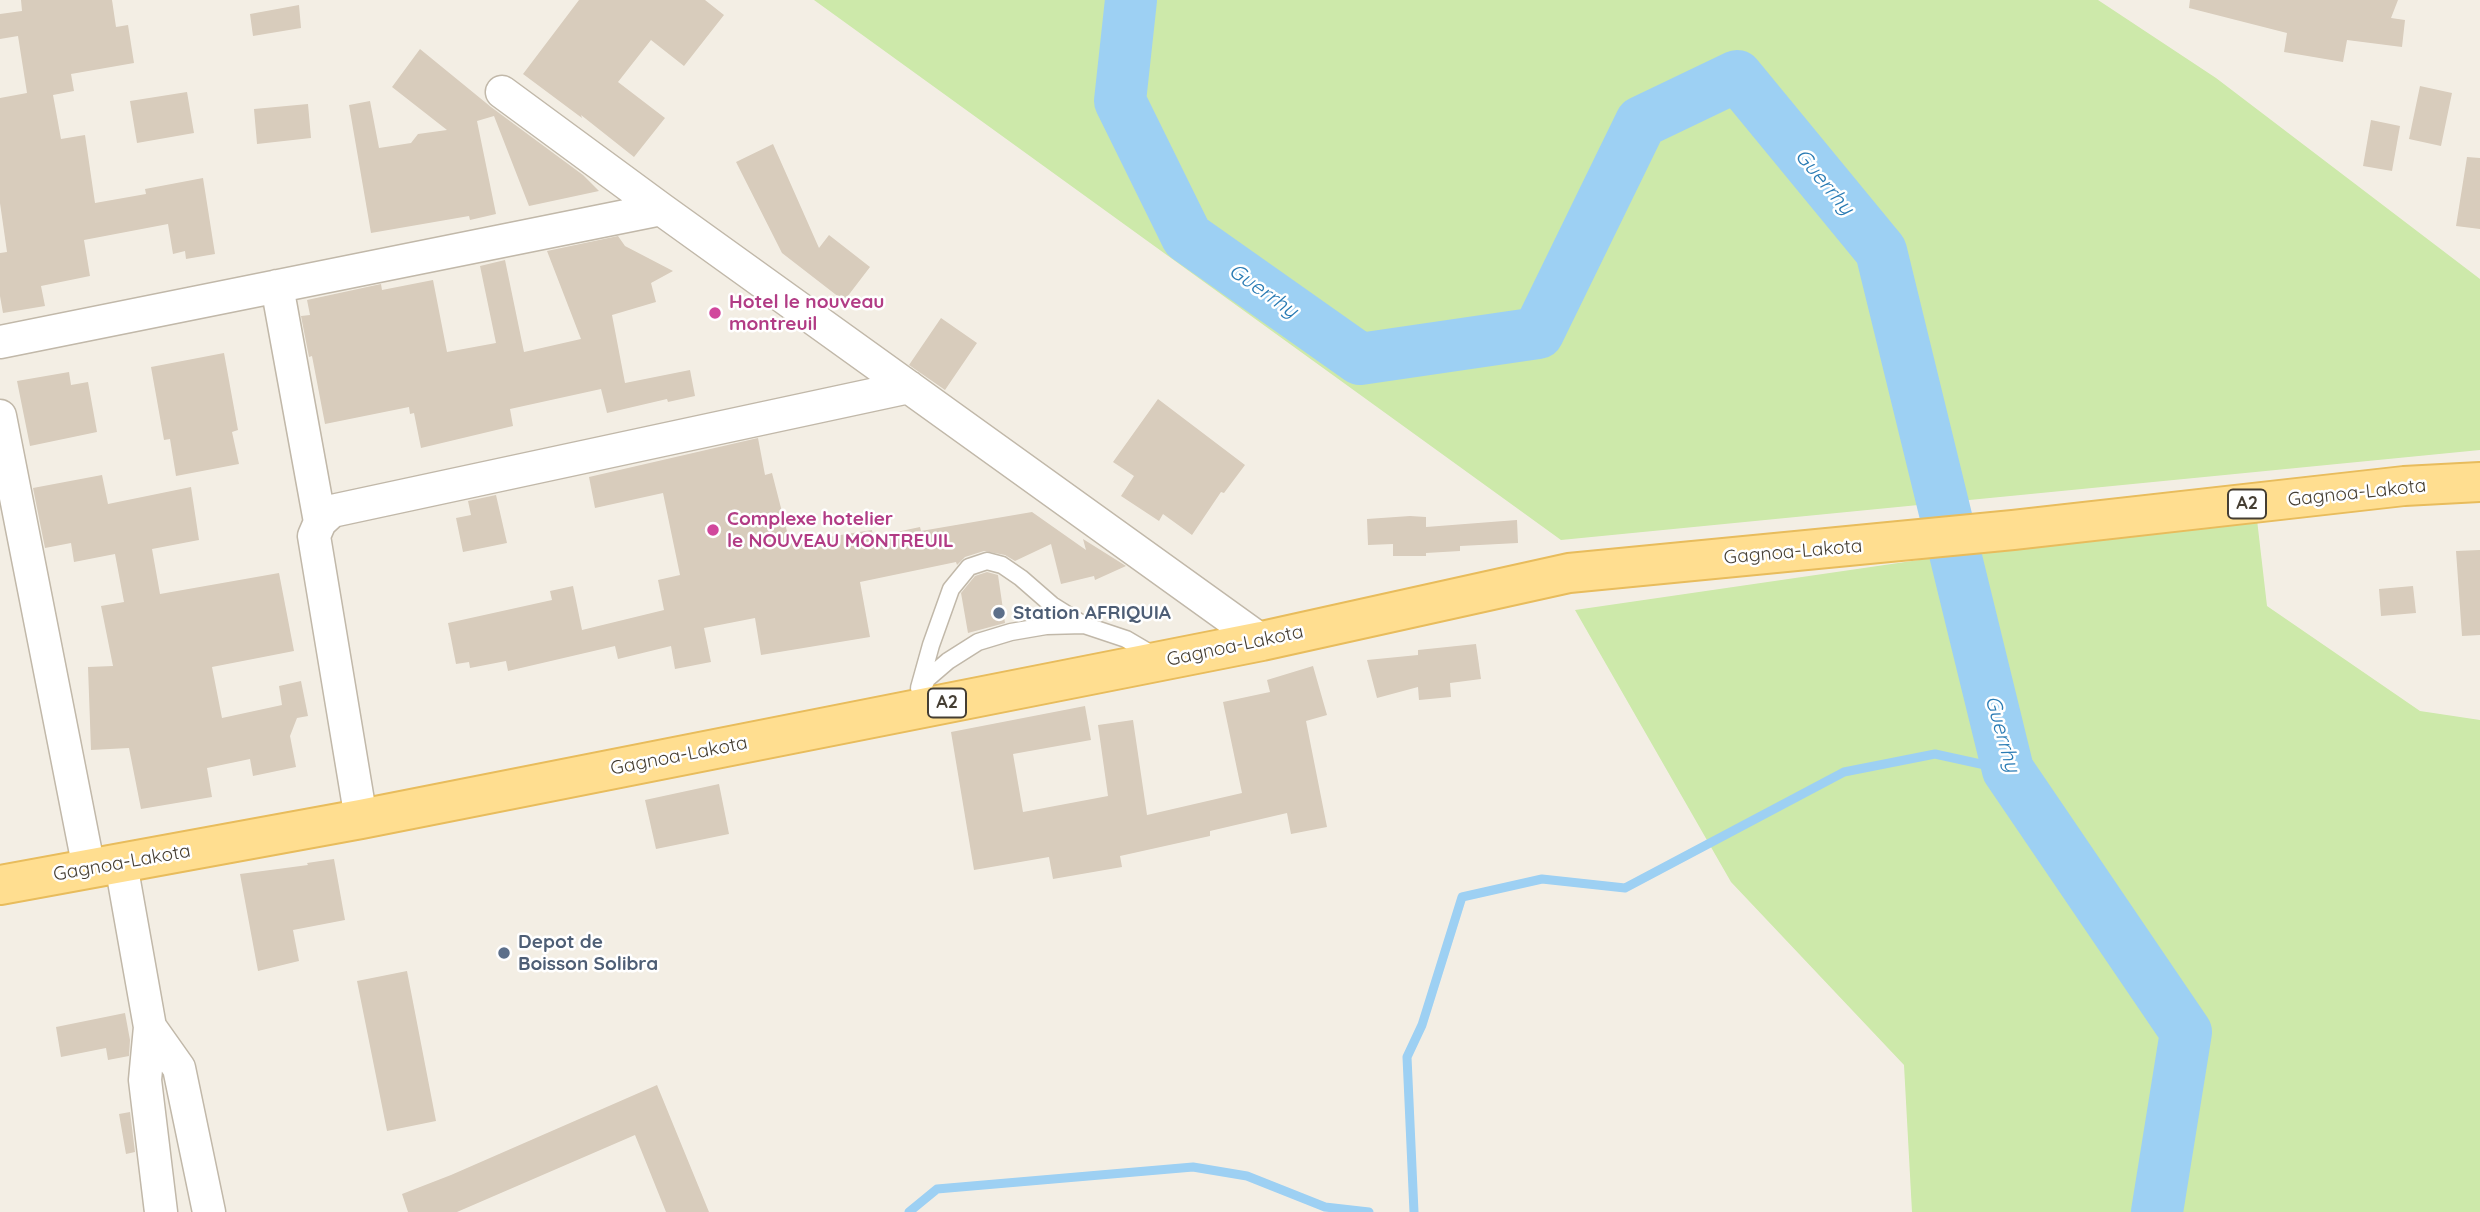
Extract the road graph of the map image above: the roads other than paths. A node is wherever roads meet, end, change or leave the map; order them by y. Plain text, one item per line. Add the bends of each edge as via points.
1 (502, 92) dead end
2 (661, 209) junction
3 (277, 286) junction
4 (0, 342) edge
5 (909, 387) junction
6 (0, 416) edge
7 (2480, 482) edge
8 (320, 522) junction
9 (11, 527) edge
10 (1084, 625) junction
11 (1262, 641) junction
12 (1164, 660) junction
13 (912, 710) junction
14 (361, 819) junction
15 (105, 866) junction
16 (0, 885) edge
17 (150, 1027) junction
18 (161, 1212) edge
19 (209, 1212) edge

1 - 2 street
2 - 3 street
2 - 5 street
3 - 4 street
3 - 8 street
5 - 8 street via 332,510
5 - 11 street
6 - 9 street
7 - 11 main road, Gagnoa-Lakota / A2 via 2404,486 1569,573
8 - 14 street via 314,536
9 - 15 street
10 - 12 lane via 1126,639
10 - 13 lane via 1034,628 978,642 927,679
10 - 13 lane via 1002,565 987,561 969,567 951,589
11 - 12 main road, Gagnoa-Lakota / A2
12 - 13 main road, Gagnoa-Lakota / A2
13 - 14 main road, Gagnoa-Lakota / A2
14 - 15 main road, Gagnoa-Lakota / A2
15 - 16 main road, Gagnoa-Lakota / A2
15 - 17 street
17 - 18 street via 145,1080
17 - 19 street via 179,1068

